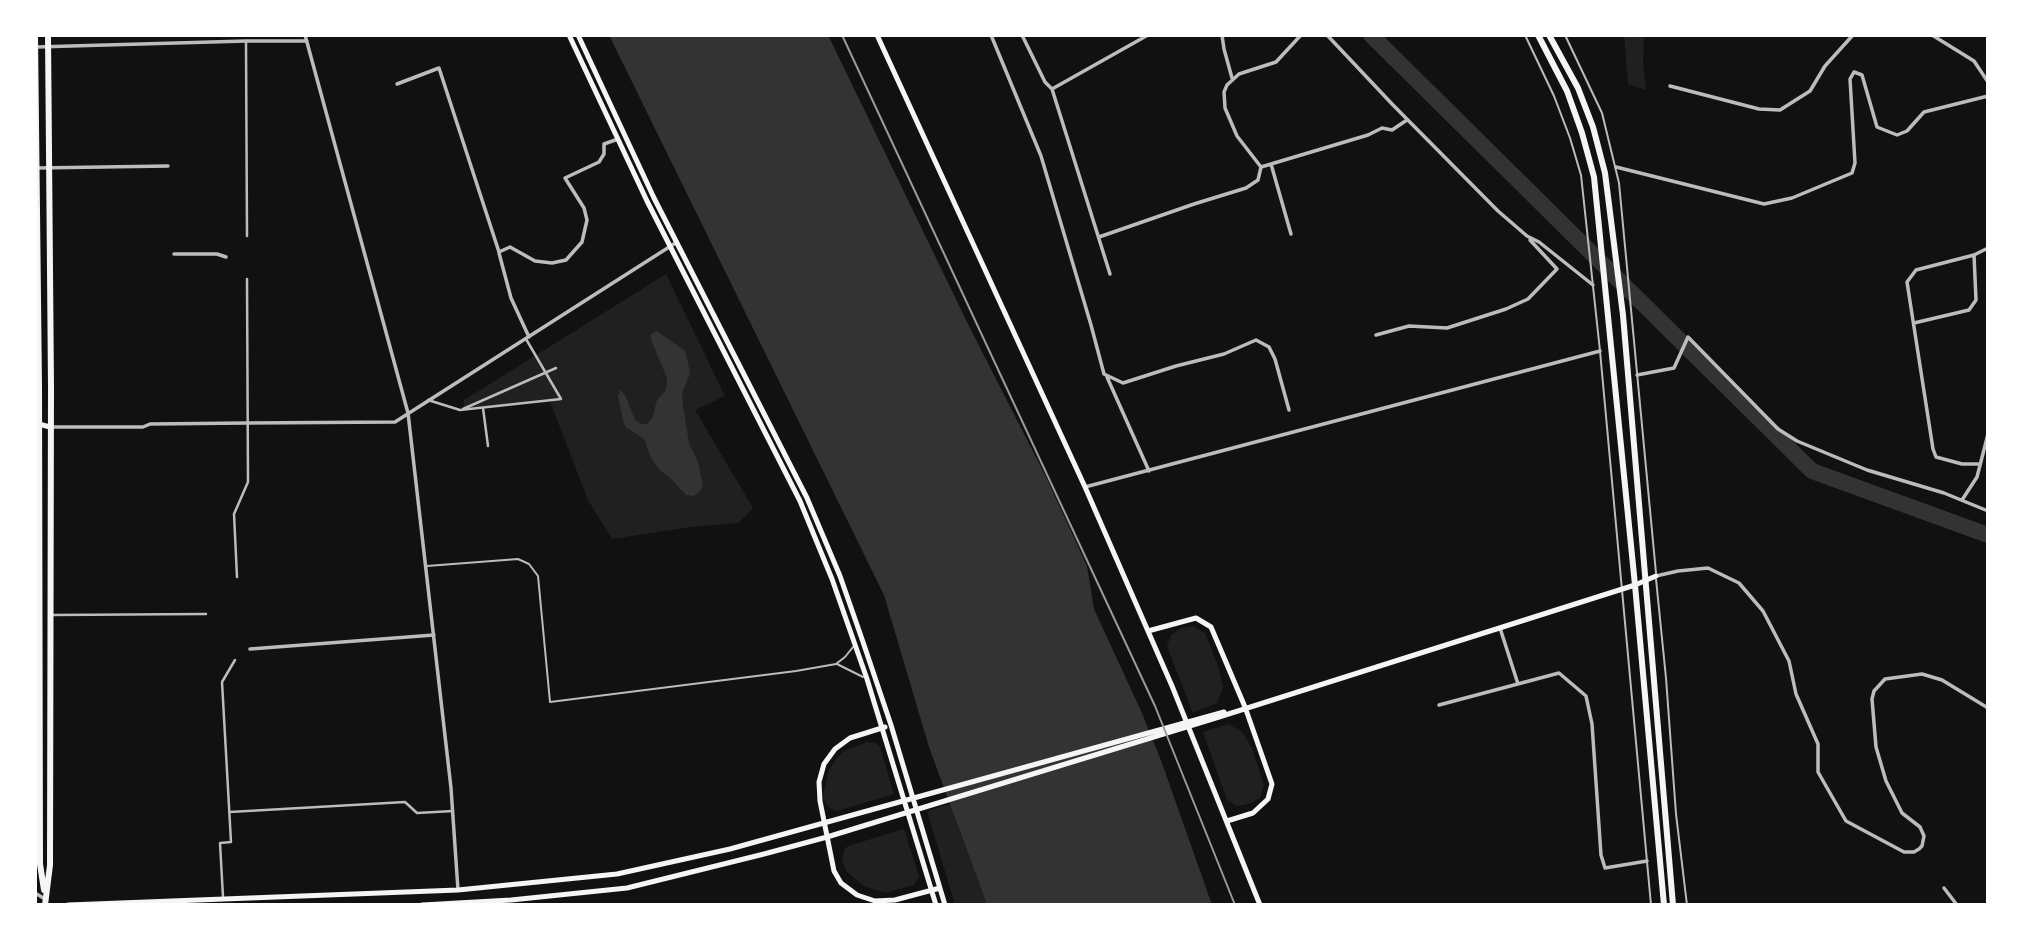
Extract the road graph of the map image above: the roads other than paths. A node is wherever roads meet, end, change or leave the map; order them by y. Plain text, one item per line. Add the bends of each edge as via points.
1 (35, 35) edge
2 (48, 35) edge
3 (305, 35) edge
4 (569, 35) edge
5 (578, 35) edge
6 (877, 35) edge
7 (991, 35) edge
8 (1022, 35) edge
9 (1148, 35) edge
10 (1222, 35) edge
11 (1301, 35) edge
12 (1327, 35) edge
13 (1525, 35) edge
14 (1538, 35) edge
15 (1549, 35) edge
16 (1565, 35) edge
17 (1853, 35) edge
18 (1932, 35) edge
19 (246, 41) junction
20 (307, 41) junction
21 (48, 46) junction
22 (36, 47) edge
23 (35, 64) edge
24 (1232, 78) junction
25 (1988, 82) edge
26 (397, 85) dead end
27 (1670, 86) dead end
28 (1052, 89) junction
29 (1988, 96) edge
30 (1407, 120) junction
31 (618, 139) junction
32 (1271, 163) junction
33 (168, 166) dead end
34 (1261, 167) junction
35 (1616, 167) junction
36 (36, 168) edge
37 (49, 168) junction
38 (1292, 234) dead end
39 (247, 236) dead end
40 (1527, 236) junction
41 (1099, 237) junction
42 (677, 242) junction
43 (670, 247) junction
44 (1988, 248) edge
45 (499, 253) junction
46 (174, 254) dead end
47 (1974, 255) junction
48 (226, 257) dead end
49 (1110, 274) dead end
50 (247, 279) dead end
51 (1593, 285) junction
52 (1914, 323) junction
53 (1376, 335) dead end
54 (527, 338) junction
55 (1600, 351) junction
56 (556, 368) dead end
57 (546, 373) junction
58 (1637, 375) junction
59 (1107, 376) junction
60 (428, 400) junction
61 (482, 408) junction
62 (460, 410) junction
63 (1289, 411) dead end
64 (408, 413) junction
65 (36, 423) edge
66 (247, 423) junction
67 (50, 428) junction
68 (36, 433) edge
69 (1988, 433) edge
70 (488, 446) dead end
71 (1980, 464) junction
72 (1149, 471) junction
73 (1085, 486) junction
74 (1962, 500) junction
75 (1988, 511) edge
76 (426, 566) junction
77 (1656, 576) junction
78 (237, 577) dead end
79 (1645, 581) junction
80 (1635, 585) junction
81 (1621, 589) junction
82 (206, 614) dead end
83 (50, 615) junction
84 (1500, 628) junction
85 (1148, 631) junction
86 (434, 635) junction
87 (855, 644) junction
88 (250, 649) dead end
89 (235, 660) dead end
90 (836, 664) junction
91 (867, 679) junction
92 (1518, 684) junction
93 (1439, 705) dead end
94 (1245, 707) junction
95 (1988, 708) edge
96 (1237, 710) junction
97 (891, 725) junction
98 (884, 727) junction
99 (453, 811) junction
100 (230, 812) junction
101 (1227, 821) junction
102 (824, 823) junction
103 (827, 837) junction
104 (1647, 862) junction
105 (940, 888) junction
106 (1944, 888) dead end
107 (458, 890) junction
108 (932, 890) junction
109 (35, 893) edge
110 (263, 897) junction
111 (223, 900) junction
112 (45, 902) edge
113 (68, 905) edge
114 (263, 905) edge
115 (422, 905) edge
116 (936, 905) edge
117 (945, 905) edge
118 (1260, 905) edge
119 (1651, 905) edge
120 (1664, 905) edge
121 (1673, 905) edge
122 (1687, 905) edge
123 (1957, 905) edge

1 - 22 main road
2 - 21 main road
3 - 20 street
4 - 31 main road
5 - 42 main road
6 - 73 main road
7 - 59 street via 1041,156
8 - 28 street
9 - 28 street
10 - 24 street
11 - 24 street via 1276,62
12 - 30 street
13 - 51 lane via 1554,96 1581,175
14 - 80 main road via 1567,91 1594,177
15 - 79 main road via 1593,127 1605,173 1623,315
16 - 35 lane via 1602,113
17 - 27 street via 1810,91 1780,110
18 - 25 street via 1974,61
19 - 20 street
19 - 21 street
19 - 39 street
20 - 64 street
21 - 22 street
21 - 37 main road
22 - 23 main road
23 - 36 main road
24 - 34 street via 1224,92 1225,108 1237,136
26 - 45 street via 439,68
28 - 41 street
29 - 35 street via 1924,112 1897,135 1877,127 1862,75 1853,73 1852,173 1792,198 1764,204
30 - 32 street via 1392,130 1382,128
30 - 40 street
31 - 43 main road
31 - 45 street via 604,144 599,162 565,178 587,220 582,242 566,260 536,261 510,247
32 - 34 street
32 - 38 street
33 - 37 street
34 - 41 street via 1258,180 1246,188
35 - 58 lane
36 - 37 street
36 - 65 main road
37 - 67 main road
40 - 51 street
40 - 53 street via 1557,269 1528,299 1447,328 1409,326
41 - 49 street
42 - 43 street
42 - 97 main road via 807,498 840,576
43 - 54 street
43 - 87 main road via 800,502
44 - 47 street
45 - 54 street
46 - 48 street
47 - 52 street via 1976,300 1969,310
47 - 52 street via 1916,270 1907,282
50 - 66 street
51 - 55 lane
52 - 71 street via 1936,457
54 - 57 street
54 - 60 street
55 - 72 street
55 - 81 lane
56 - 57 street
57 - 61 street via 561,399
57 - 62 street
58 - 74 street via 1674,368 1688,337 1779,429 1797,441 1867,470
58 - 77 lane
59 - 63 street via 1123,383 1256,340 1269,347 1275,359
59 - 72 street
60 - 62 street
60 - 64 street
61 - 62 street
61 - 70 street
64 - 66 street via 395,422
64 - 76 street
65 - 67 main road
65 - 68 main road
66 - 67 street
66 - 78 street via 248,482 234,514
67 - 68 main road
67 - 83 main road
68 - 112 main road via 40,864
69 - 71 street
71 - 74 street
72 - 73 street
73 - 85 main road
74 - 75 street
76 - 86 street
76 - 90 lane via 518,559 529,565 538,576 550,702
77 - 79 main road
77 - 95 street via 1708,568 1739,583 1763,611 1789,661 1796,694 1818,744 1818,772 1846,821 1905,852 1919,849 1924,836 1902,813 1886,781 1876,747 1874,691 1885,679 1922,674 1942,680
77 - 122 lane
79 - 80 main road
79 - 121 main road
80 - 81 main road
80 - 120 main road
81 - 84 main road
81 - 104 lane
82 - 83 street
83 - 112 main road via 50,866
84 - 92 street
84 - 94 main road
85 - 94 main road via 1196,618 1211,627
85 - 101 main road
86 - 88 street
86 - 99 street
87 - 90 lane
87 - 91 main road
89 - 100 street via 222,682
90 - 91 lane
91 - 98 main road
92 - 93 street
92 - 104 street via 1559,673 1586,696 1605,868
94 - 96 main road
94 - 101 main road via 1272,784 1268,799 1253,813
96 - 102 main road
96 - 103 main road
97 - 98 main road
97 - 105 main road
98 - 102 main road via 850,738 824,764 819,782
98 - 108 main road
99 - 100 street via 417,813 405,802
99 - 107 street
100 - 111 street via 231,842 220,843
101 - 118 main road
102 - 103 main road
102 - 107 main road via 617,874
103 - 108 main road via 834,871 857,895 875,901 895,900
103 - 115 main road via 627,888
104 - 119 lane
105 - 108 main road
105 - 117 main road
106 - 123 street
107 - 110 main road
108 - 116 main road
109 - 112 street
110 - 111 main road
110 - 114 main road
111 - 113 main road

